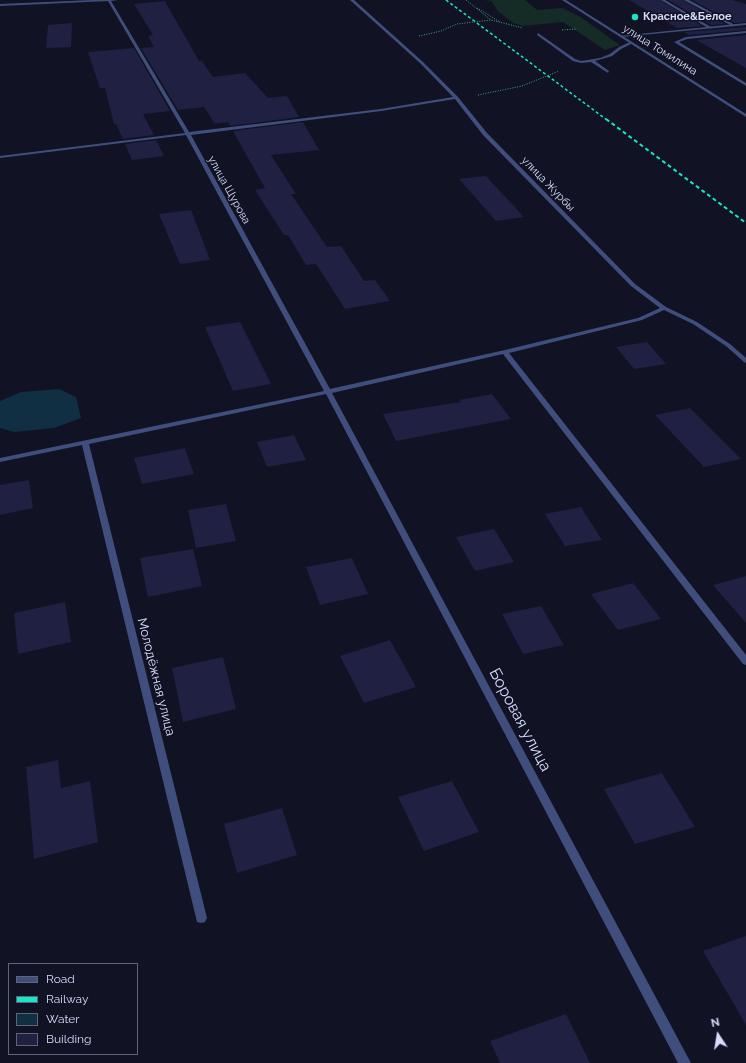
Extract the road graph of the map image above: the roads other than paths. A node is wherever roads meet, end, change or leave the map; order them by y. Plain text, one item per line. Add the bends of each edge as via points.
1 (109, 0) edge
2 (116, 0) edge
3 (352, 0) edge
4 (564, 0) edge
5 (663, 0) edge
6 (686, 0) edge
7 (0, 5) edge
8 (746, 24) edge
9 (733, 25) junction
10 (709, 27) junction
11 (746, 32) edge
12 (538, 34) road end
13 (620, 36) junction
14 (631, 43) junction
15 (591, 60) junction
16 (608, 72) dead end
17 (746, 84) edge
18 (456, 98) junction
19 (746, 116) edge
20 (188, 134) junction
21 (0, 157) edge
22 (664, 308) junction
23 (505, 352) junction
24 (746, 360) edge
25 (328, 392) junction
26 (85, 442) junction
27 (0, 460) edge
28 (746, 662) edge
29 (201, 918) dead end
30 (685, 1063) edge

1 - 2 street
1 - 7 street
1 - 20 street, улица Щурова
3 - 18 street, улица Журбы
4 - 13 street, улица Томилина
5 - 10 street
6 - 9 street
8 - 9 street
9 - 10 street
10 - 13 street
11 - 17 street via 686,38 676,42
12 - 15 street via 574,60
13 - 14 street, улица Томилина
14 - 15 street via 612,55
14 - 19 street, улица Томилина
15 - 16 street
18 - 20 street
18 - 22 street, улица Журбы via 485,134 633,285
20 - 21 street
20 - 25 street, улица Щурова
22 - 23 street via 640,319
22 - 24 street, улица Журбы via 695,323
23 - 25 street
23 - 28 street
25 - 26 street
25 - 30 street, Боровая улица
26 - 27 street
26 - 29 street, Молодёжная улица

